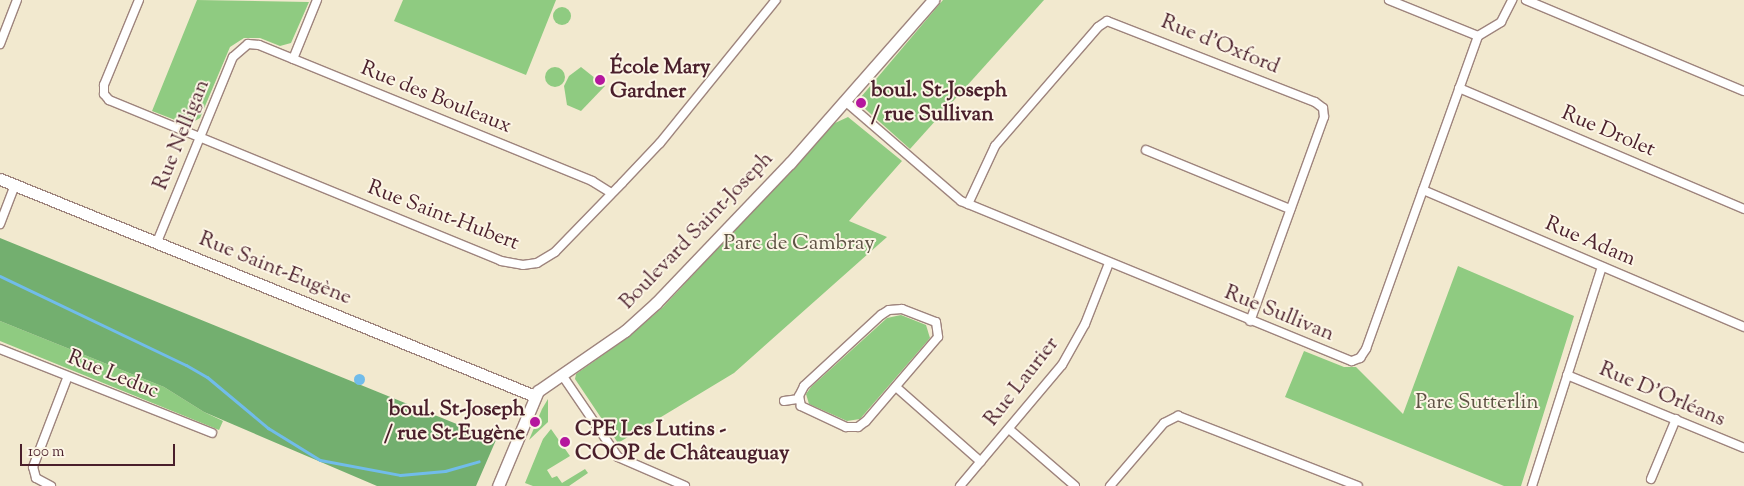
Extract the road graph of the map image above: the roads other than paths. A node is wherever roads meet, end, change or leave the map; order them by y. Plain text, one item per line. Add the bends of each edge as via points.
1 (17, 0) edge
2 (139, 0) edge
3 (317, 0) edge
4 (776, 0) edge
5 (933, 0) edge
6 (1512, 0) edge
7 (1526, 0) edge
8 (1393, 1) edge
9 (1478, 36) junction
10 (0, 44) edge
11 (244, 46) joint
12 (293, 59) junction
13 (1459, 88) junction
14 (1744, 91) edge
15 (845, 101) junction
16 (200, 138) junction
17 (1146, 150) dead end
18 (0, 179) edge
19 (15, 185) junction
20 (1423, 190) junction
21 (611, 193) junction
22 (968, 204) junction
23 (1744, 208) edge
24 (1290, 209) junction
25 (0, 224) edge
26 (157, 242) junction
27 (1109, 262) junction
28 (1602, 267) junction
29 (1250, 321) junction
30 (1744, 327) edge
31 (0, 349) edge
32 (562, 375) junction
33 (1567, 375) junction
34 (68, 376) junction
35 (896, 387) junction
36 (535, 396) junction
37 (799, 399) junction
38 (784, 401) dead end
39 (1676, 419) junction
40 (1009, 429) junction
41 (212, 433) dead end
42 (1744, 448) edge
43 (981, 462) junction
44 (1651, 479) dead end
45 (51, 486) edge
46 (498, 486) edge
47 (685, 486) edge
48 (960, 486) edge
49 (1075, 486) edge
50 (1110, 486) edge
51 (1358, 486) edge
52 (1532, 486) edge

1 - 10 street
2 - 16 street, Rue Saint-Hubert via 104,85 104,94 112,102
3 - 12 street
4 - 21 street, Rue Saint-Hubert via 660,143
5 - 15 street, Boulevard Saint-Joseph
6 - 9 street via 1503,20
7 - 14 street
8 - 9 street
9 - 13 street, Rue Sullivan
11 - 12 street, Rue des Bouleaux via 259,45
11 - 16 street, Rue Nelligan via 235,52
12 - 21 street, Rue des Bouleaux via 595,182
13 - 20 street, Rue Sullivan
13 - 23 street, Rue Drolet
15 - 22 street, Rue Sullivan via 946,190
15 - 32 street, Boulevard Saint-Joseph via 656,303 625,331
16 - 21 street, Rue Saint-Hubert via 516,265 537,263 548,257
16 - 26 street, Rue Nelligan
17 - 24 street
18 - 19 street, Rue Saint-Eugène
19 - 25 street
19 - 26 street, Rue Saint-Eugène
20 - 28 street, Rue Adam
20 - 29 street, Rue Sullivan via 1366,349 1358,360 1348,361
22 - 24 street, Rue d'Oxford via 995,146 1098,27 1110,21 1320,106 1324,117
22 - 27 street, Rue Sullivan
24 - 29 street, Rue d'Oxford
26 - 36 street, Rue Saint-Eugène
27 - 29 street, Rue Sullivan
27 - 40 street, Rue Laurier via 1067,358
28 - 30 street, Rue Adam
28 - 33 street
31 - 34 street, Rue Leduc
32 - 36 street, Boulevard Saint-Joseph
32 - 47 street via 618,457
33 - 39 street, Rue D'Orléans
33 - 52 street
34 - 41 street, Rue Leduc
34 - 45 street via 33,467 36,478
35 - 37 street via 864,424 854,428 809,411 801,406
35 - 37 street via 931,347 939,328 933,320 898,309 881,316 822,369 801,390
35 - 43 street
36 - 46 street, Boulevard Saint-Joseph
37 - 38 street
39 - 42 street, Rue D'Orléans
39 - 44 street
40 - 43 street, Rue Laurier
40 - 49 street
43 - 48 street, Rue Laurier
50 - 51 street via 1164,423 1178,416

